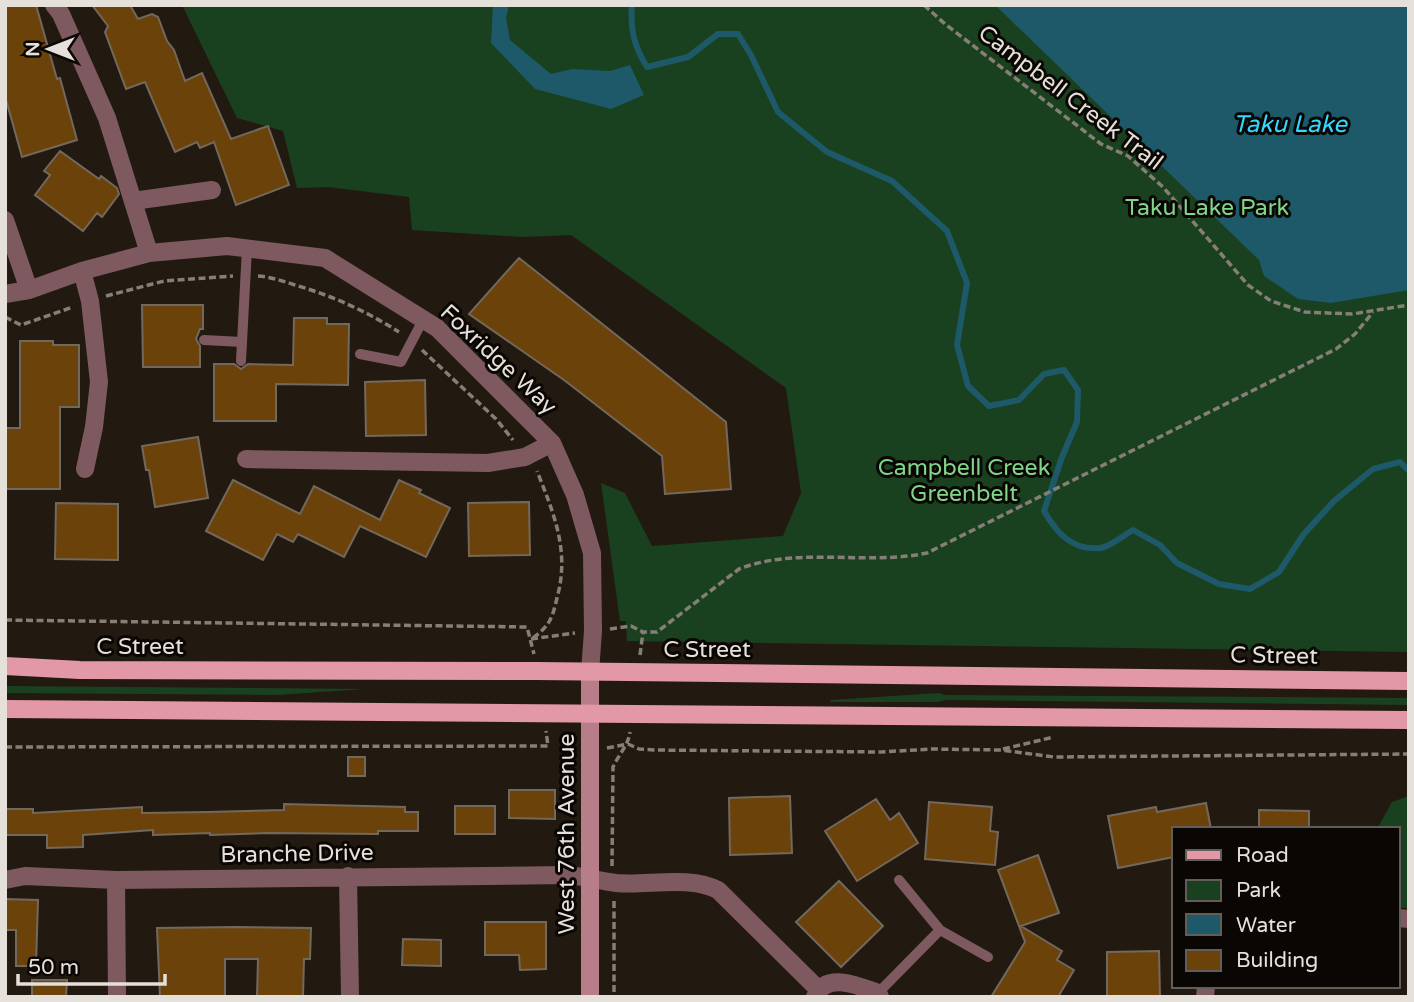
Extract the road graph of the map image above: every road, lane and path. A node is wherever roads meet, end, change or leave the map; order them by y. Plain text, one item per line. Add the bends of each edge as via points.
1 (54, 5) edge
2 (924, 5) edge
3 (212, 190) dead end
4 (133, 201) junction
5 (5, 220) edge
6 (247, 248) junction
7 (149, 253) junction
8 (82, 271) junction
9 (244, 276) junction
10 (29, 290) junction
11 (5, 294) edge
12 (90, 301) junction
13 (1409, 305) edge
14 (1373, 312) junction
15 (5, 317) edge
16 (422, 320) junction
17 (204, 340) dead end
18 (411, 341) junction
19 (242, 342) junction
20 (360, 354) dead end
21 (241, 361) dead end
22 (552, 443) junction
23 (525, 457) junction
24 (246, 459) dead end
25 (85, 469) dead end
26 (5, 620) edge
27 (643, 632) dead end
28 (531, 639) junction
29 (5, 666) edge
30 (537, 671) junction
31 (590, 671) junction
32 (1409, 681) edge
33 (5, 709) edge
34 (542, 711) junction
35 (590, 712) junction
36 (1409, 720) edge
37 (628, 744) dead end
38 (5, 747) edge
39 (1409, 754) edge
40 (348, 876) junction
41 (590, 876) junction
42 (5, 880) edge
43 (116, 880) junction
44 (899, 880) dead end
45 (940, 930) junction
46 (988, 957) dead end
47 (816, 993) edge
48 (879, 995) edge
49 (117, 997) edge
50 (350, 997) edge
51 (590, 997) edge

1 - 4 street via 107,118
2 - 14 path, Campbell Creek Trail via 1101,144 1128,156 1163,187 1248,285 1271,301 1305,312
3 - 4 street
4 - 7 street
5 - 10 street
6 - 7 street, Foxridge Way
6 - 9 lane
6 - 16 street, Foxridge Way via 326,258
7 - 8 street, Foxridge Way
8 - 10 street, Foxridge Way
8 - 12 street
9 - 12 path via 164,281
9 - 18 path via 268,277 324,293 365,310
9 - 19 lane
10 - 11 street, Foxridge Way
12 - 15 path via 22,325
12 - 25 street via 99,382
13 - 14 path, Campbell Creek Trail
14 - 27 path via 1336,349 927,553 901,559 754,563 708,590 657,632
16 - 18 lane
16 - 22 street, Foxridge Way via 437,328
17 - 19 lane
18 - 20 lane via 401,362
18 - 23 path via 496,419
19 - 21 lane
22 - 23 street
22 - 31 street, Foxridge Way via 575,495 592,554
23 - 24 street via 488,463
23 - 28 path via 537,470 556,517 564,565 548,626
26 - 28 path via 527,626
28 - 30 path
29 - 30 main road, C Street
30 - 31 main road, C Street
31 - 32 main road, C Street
31 - 35 street, West 76th Avenue
33 - 34 main road
34 - 35 main road
34 - 38 path via 548,746
35 - 36 main road
35 - 41 street, West 76th Avenue
37 - 39 path via 654,750 1001,750 1054,757
40 - 41 street, Branche Drive
40 - 43 street, Branche Drive
40 - 50 street
41 - 47 street, Branche Drive via 614,883 709,885
41 - 51 street, West 76th Avenue
42 - 43 street, Branche Drive via 25,876
43 - 49 street
44 - 45 lane
45 - 46 lane
45 - 48 lane
47 - 48 street via 826,983 838,982

